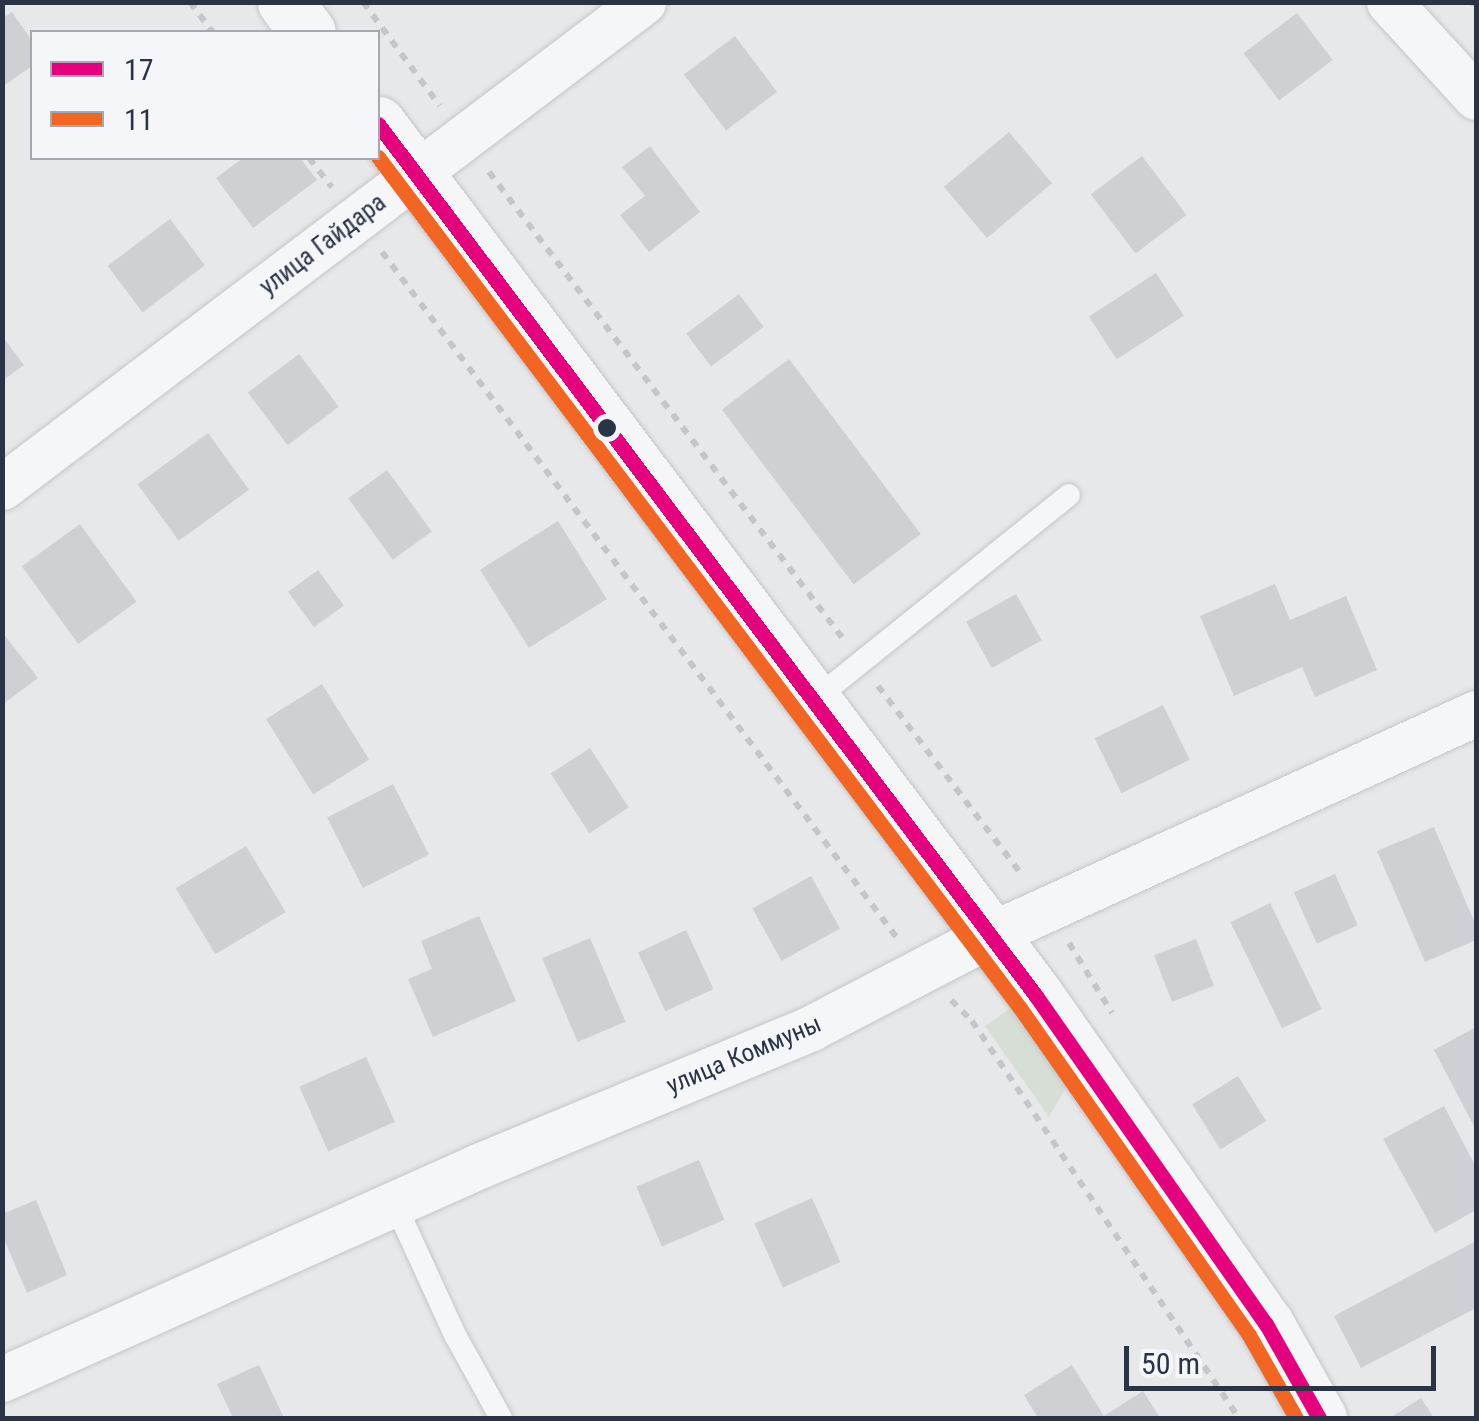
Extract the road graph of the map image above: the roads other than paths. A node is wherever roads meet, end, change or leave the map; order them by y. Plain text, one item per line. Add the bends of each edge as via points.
1 (285, 2) edge
2 (643, 2) edge
3 (1388, 2) edge
4 (306, 30) edge
5 (1476, 96) edge
6 (380, 127) edge
7 (416, 174) junction
8 (2, 487) edge
9 (1069, 496) dead end
10 (814, 700) junction
11 (1476, 713) edge
12 (990, 934) junction
13 (395, 1204) junction
14 (2, 1380) edge
15 (501, 1418) edge
16 (1320, 1418) edge

1 - 4 street
2 - 7 street, улица Гайдара
3 - 5 street
6 - 7 street
7 - 8 street, улица Гайдара
7 - 10 street
9 - 10 lane
10 - 12 street
11 - 12 street, улица Коммуны
12 - 13 street, улица Коммуны via 811,1028
12 - 16 street via 1266,1324
13 - 14 street, улица Коммуны
13 - 15 lane

